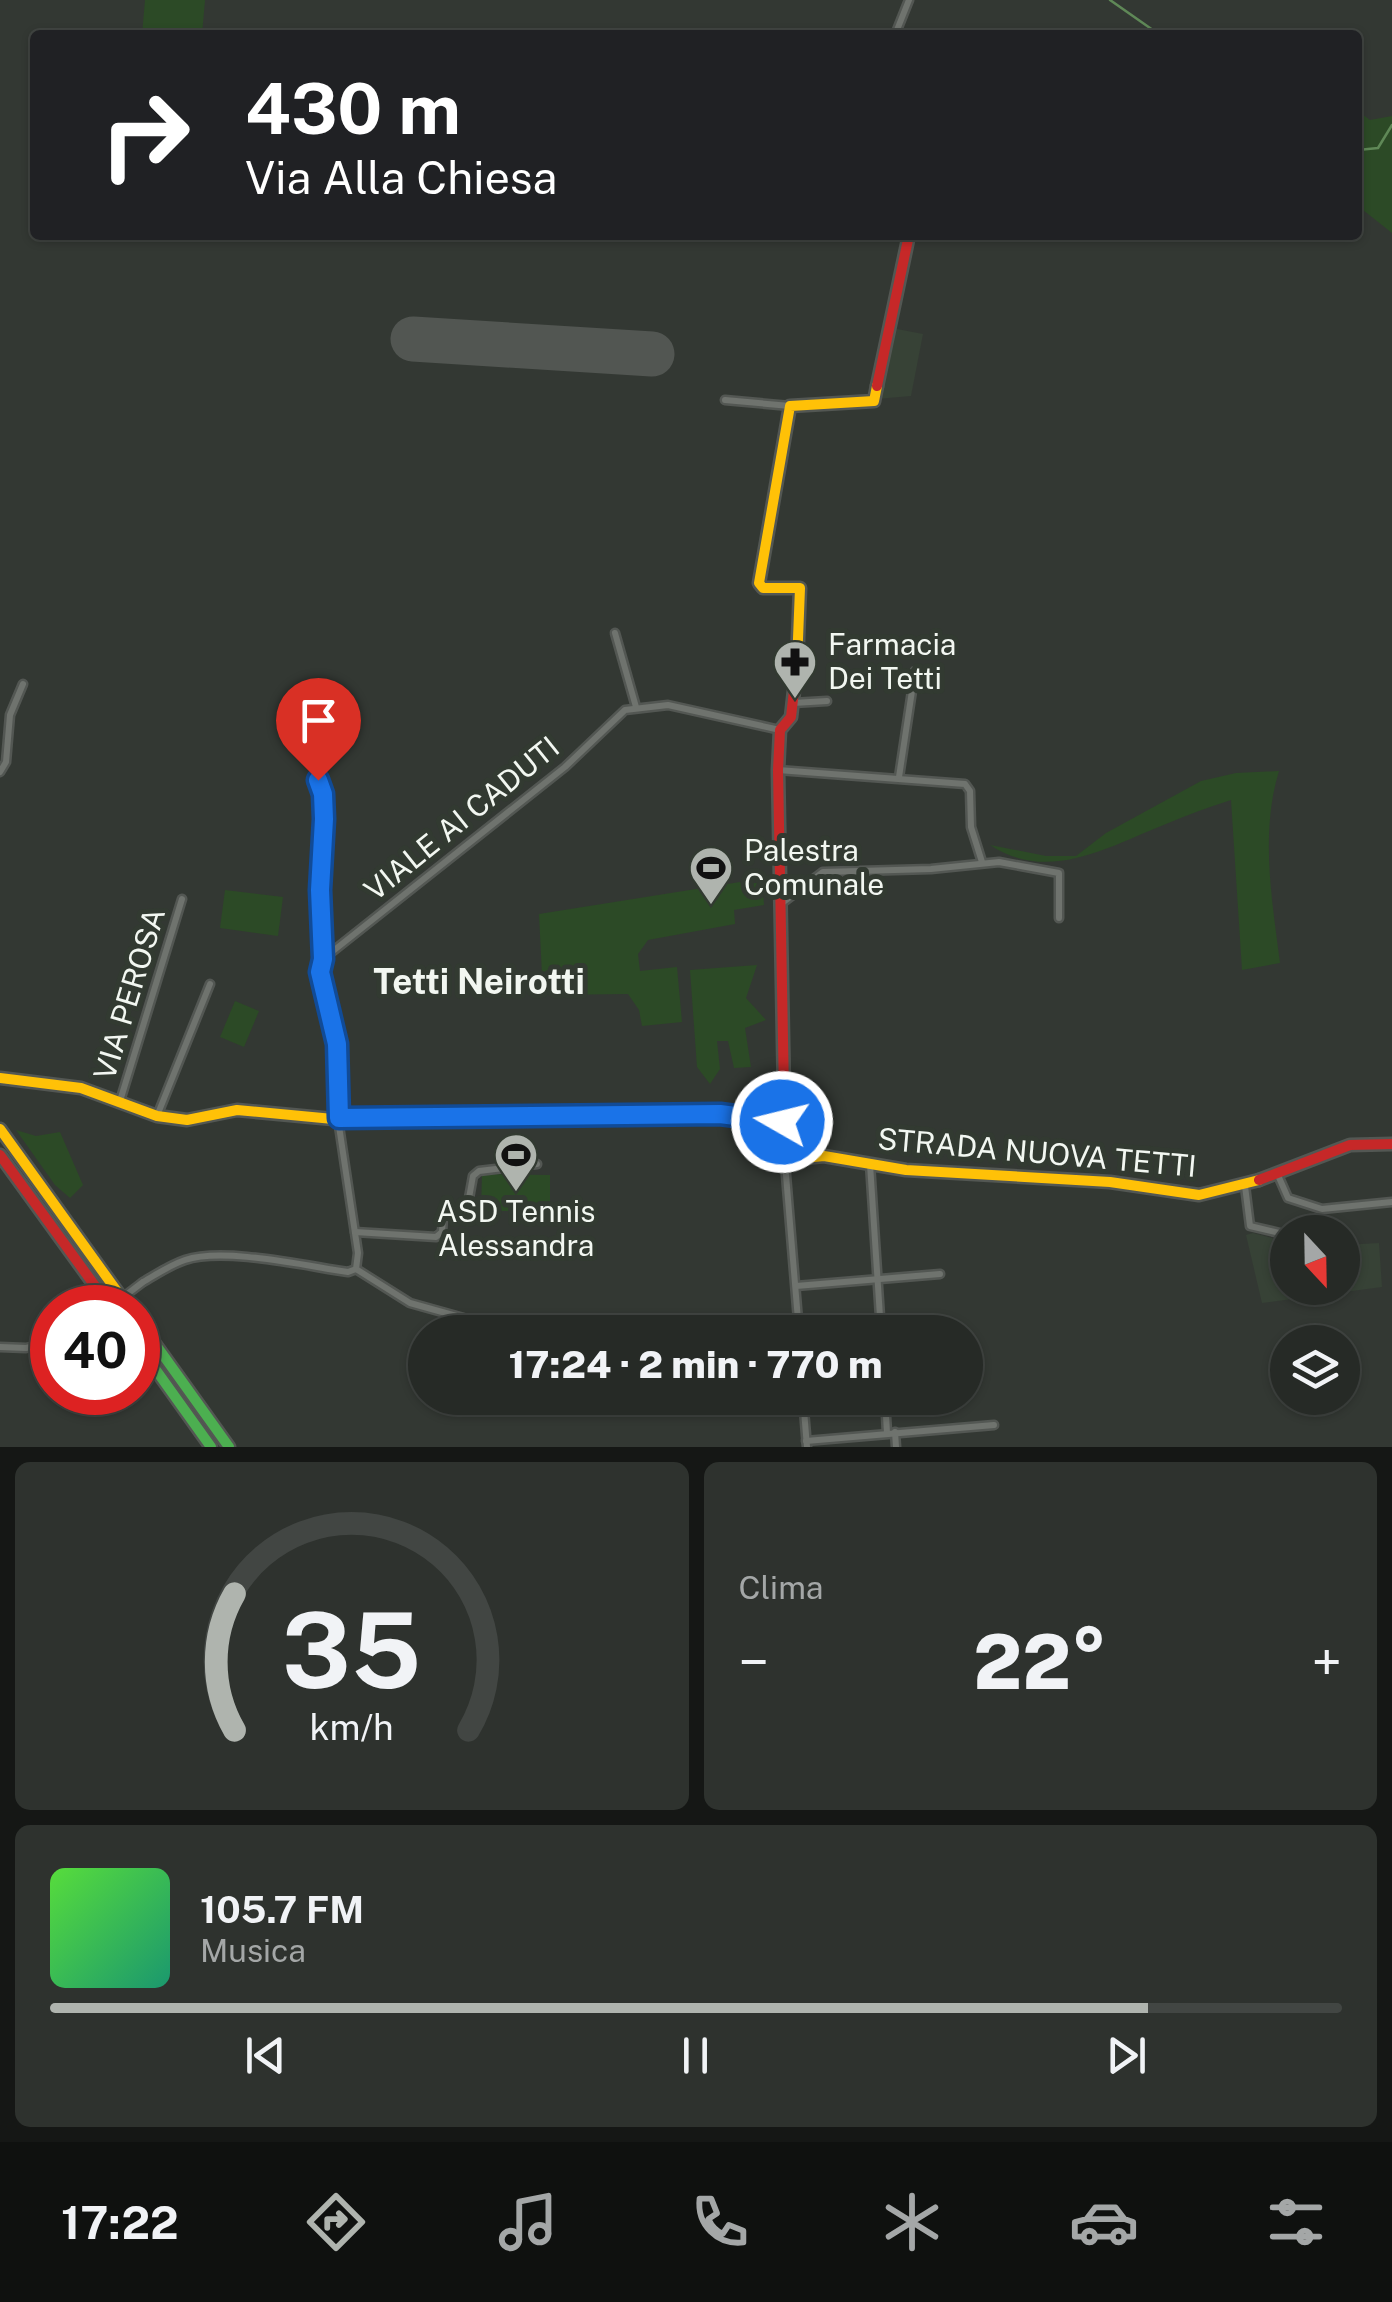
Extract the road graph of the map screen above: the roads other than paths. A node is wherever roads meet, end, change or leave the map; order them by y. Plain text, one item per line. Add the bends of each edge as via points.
1 (909, 0) edge
2 (898, 30) edge
3 (908, 240) edge
4 (725, 400) dead end
5 (790, 406) junction
6 (616, 633) dead end
7 (916, 672) dead end
8 (23, 684) dead end
9 (827, 702) dead end
10 (792, 703) junction
11 (636, 707) junction
12 (780, 730) junction
13 (778, 770) junction
14 (0, 772) edge
15 (899, 776) junction
16 (318, 780) dead end
17 (982, 862) junction
18 (182, 899) dead end
19 (780, 904) junction
20 (1060, 918) dead end
21 (323, 959) junction
22 (210, 984) dead end
23 (0, 1081) edge
24 (120, 1101) junction
25 (157, 1116) junction
26 (339, 1118) junction
27 (783, 1128) junction
28 (0, 1129) edge
29 (802, 1142) junction
30 (1392, 1144) edge
31 (786, 1153) junction
32 (0, 1155) edge
33 (824, 1156) junction
34 (801, 1160) junction
35 (537, 1164) dead end
36 (870, 1164) junction
37 (1277, 1173) junction
38 (788, 1180) junction
39 (1245, 1186) junction
40 (1392, 1202) edge
41 (1270, 1231) edge
42 (355, 1232) junction
43 (356, 1269) junction
44 (940, 1274) dead end
45 (877, 1279) junction
46 (93, 1285) edge
47 (112, 1285) edge
48 (140, 1285) edge
49 (796, 1286) junction
50 (453, 1315) edge
51 (798, 1315) edge
52 (879, 1315) edge
53 (0, 1347) edge
54 (30, 1347) edge
55 (160, 1351) edge
56 (160, 1375) edge
57 (804, 1415) edge
58 (888, 1415) edge
59 (994, 1425) dead end
60 (891, 1432) junction
61 (807, 1444) edge
62 (212, 1447) edge
63 (229, 1447) edge
64 (896, 1447) edge

1 - 2 street
3 - 5 main road via 874,401
4 - 5 street
5 - 10 main road via 759,583 800,588
6 - 11 street
7 - 15 street
8 - 14 street
9 - 10 street
10 - 12 main road via 792,717
11 - 12 street via 668,705
11 - 21 street, VIALE AI CADUTI via 624,710 566,767
12 - 13 main road
13 - 15 street
13 - 19 main road
15 - 17 street via 964,784
16 - 21 street
17 - 19 street via 823,872
17 - 20 street via 1059,872
18 - 24 street, VIA PEROSA
19 - 27 main road
21 - 26 street via 321,980 337,1044
22 - 25 street
23 - 24 main road via 81,1088
24 - 25 main road
25 - 26 main road via 187,1120 258,1110
26 - 27 main road via 720,1114
26 - 42 street
27 - 29 street, STRADA NUOVA TETTI
27 - 31 main road
28 - 47 main road
29 - 31 street via 791,1140
29 - 33 street, STRADA NUOVA TETTI
29 - 34 street
30 - 37 main road, STRADA NUOVA TETTI via 1350,1145
31 - 34 street
31 - 38 street
32 - 46 main road
33 - 34 main road, STRADA NUOVA TETTI
33 - 36 main road, STRADA NUOVA TETTI
34 - 38 street
35 - 42 street via 479,1171 467,1209 443,1216 436,1237
36 - 39 main road, STRADA NUOVA TETTI via 1198,1195
36 - 45 street
37 - 39 main road, STRADA NUOVA TETTI
37 - 40 street via 1288,1198 1322,1209
38 - 49 street
39 - 41 street via 1250,1226
42 - 43 street
43 - 48 street, bridge via 205,1256
43 - 50 street via 410,1303
44 - 45 street
45 - 49 street
45 - 52 street
49 - 51 street
53 - 54 street
55 - 63 main road
56 - 62 main road
57 - 61 street
58 - 60 street
59 - 60 street
60 - 61 street
60 - 64 street

